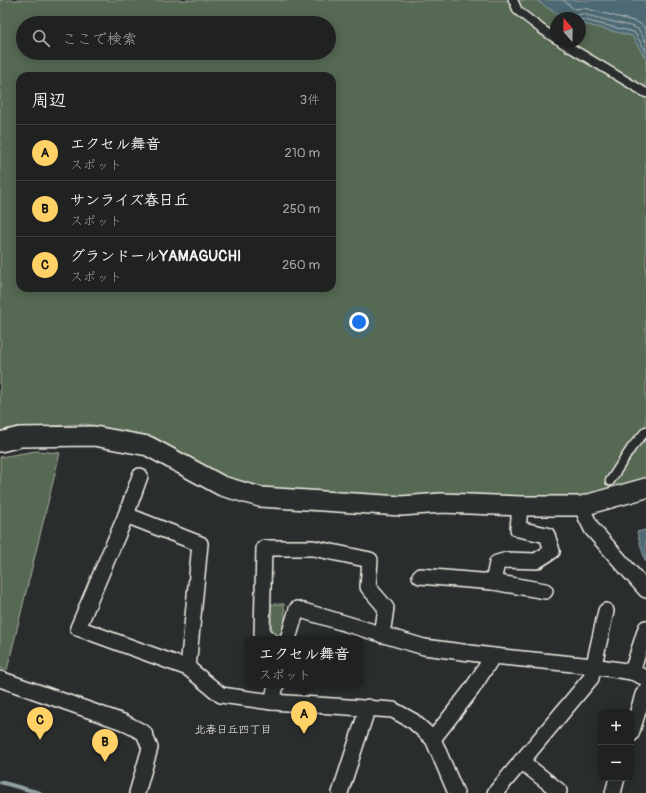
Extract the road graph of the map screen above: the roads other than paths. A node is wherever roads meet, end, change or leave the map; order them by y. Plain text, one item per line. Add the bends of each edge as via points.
1 (513, 0) edge
2 (550, 35) edge
3 (571, 48) edge
4 (646, 93) edge
5 (646, 430) edge
6 (0, 442) edge
7 (140, 476) dead end
8 (610, 481) dead end
9 (646, 488) edge
10 (520, 506) junction
11 (582, 506) junction
12 (126, 514) junction
13 (420, 576) dead end
14 (493, 582) junction
15 (646, 590) edge
16 (545, 591) dead end
17 (606, 611) dead end
18 (646, 628) edge
19 (382, 635) junction
20 (265, 636) edge
21 (289, 636) edge
22 (493, 656) junction
23 (593, 666) junction
24 (188, 668) junction
25 (632, 672) junction
26 (646, 678) edge
27 (0, 679) edge
28 (275, 688) edge
29 (646, 691) edge
30 (272, 702) junction
31 (368, 708) junction
32 (634, 724) edge
33 (433, 739) junction
34 (521, 761) junction
35 (616, 781) edge
36 (559, 791) dead end
37 (137, 793) edge
38 (340, 793) edge
39 (456, 793) edge
40 (495, 793) edge
41 (613, 793) edge

1 - 2 lane via 518,11
3 - 4 lane
5 - 8 lane
6 - 10 street via 20,437 94,436 148,446 222,486 260,497 401,506 442,503
7 - 12 street
9 - 11 street
10 - 11 street
10 - 14 street via 518,529 547,535 552,551 536,561 507,560 497,563
11 - 15 street via 592,529
12 - 24 street via 200,544
12 - 24 street via 78,628
13 - 14 street
14 - 16 street
17 - 23 street
18 - 25 street
19 - 20 street via 386,608 368,587 370,560 313,548 264,548 262,634
19 - 21 street via 297,609
19 - 22 street via 424,647
22 - 23 street
22 - 33 street via 472,689
23 - 25 street
23 - 34 street via 591,678
24 - 30 street via 221,695
25 - 26 street
27 - 37 street via 123,722 144,733 150,748
28 - 30 street
29 - 32 street
30 - 31 street
31 - 33 street via 393,710 413,721
31 - 38 street
33 - 39 street
34 - 36 street
34 - 40 street
35 - 41 street

